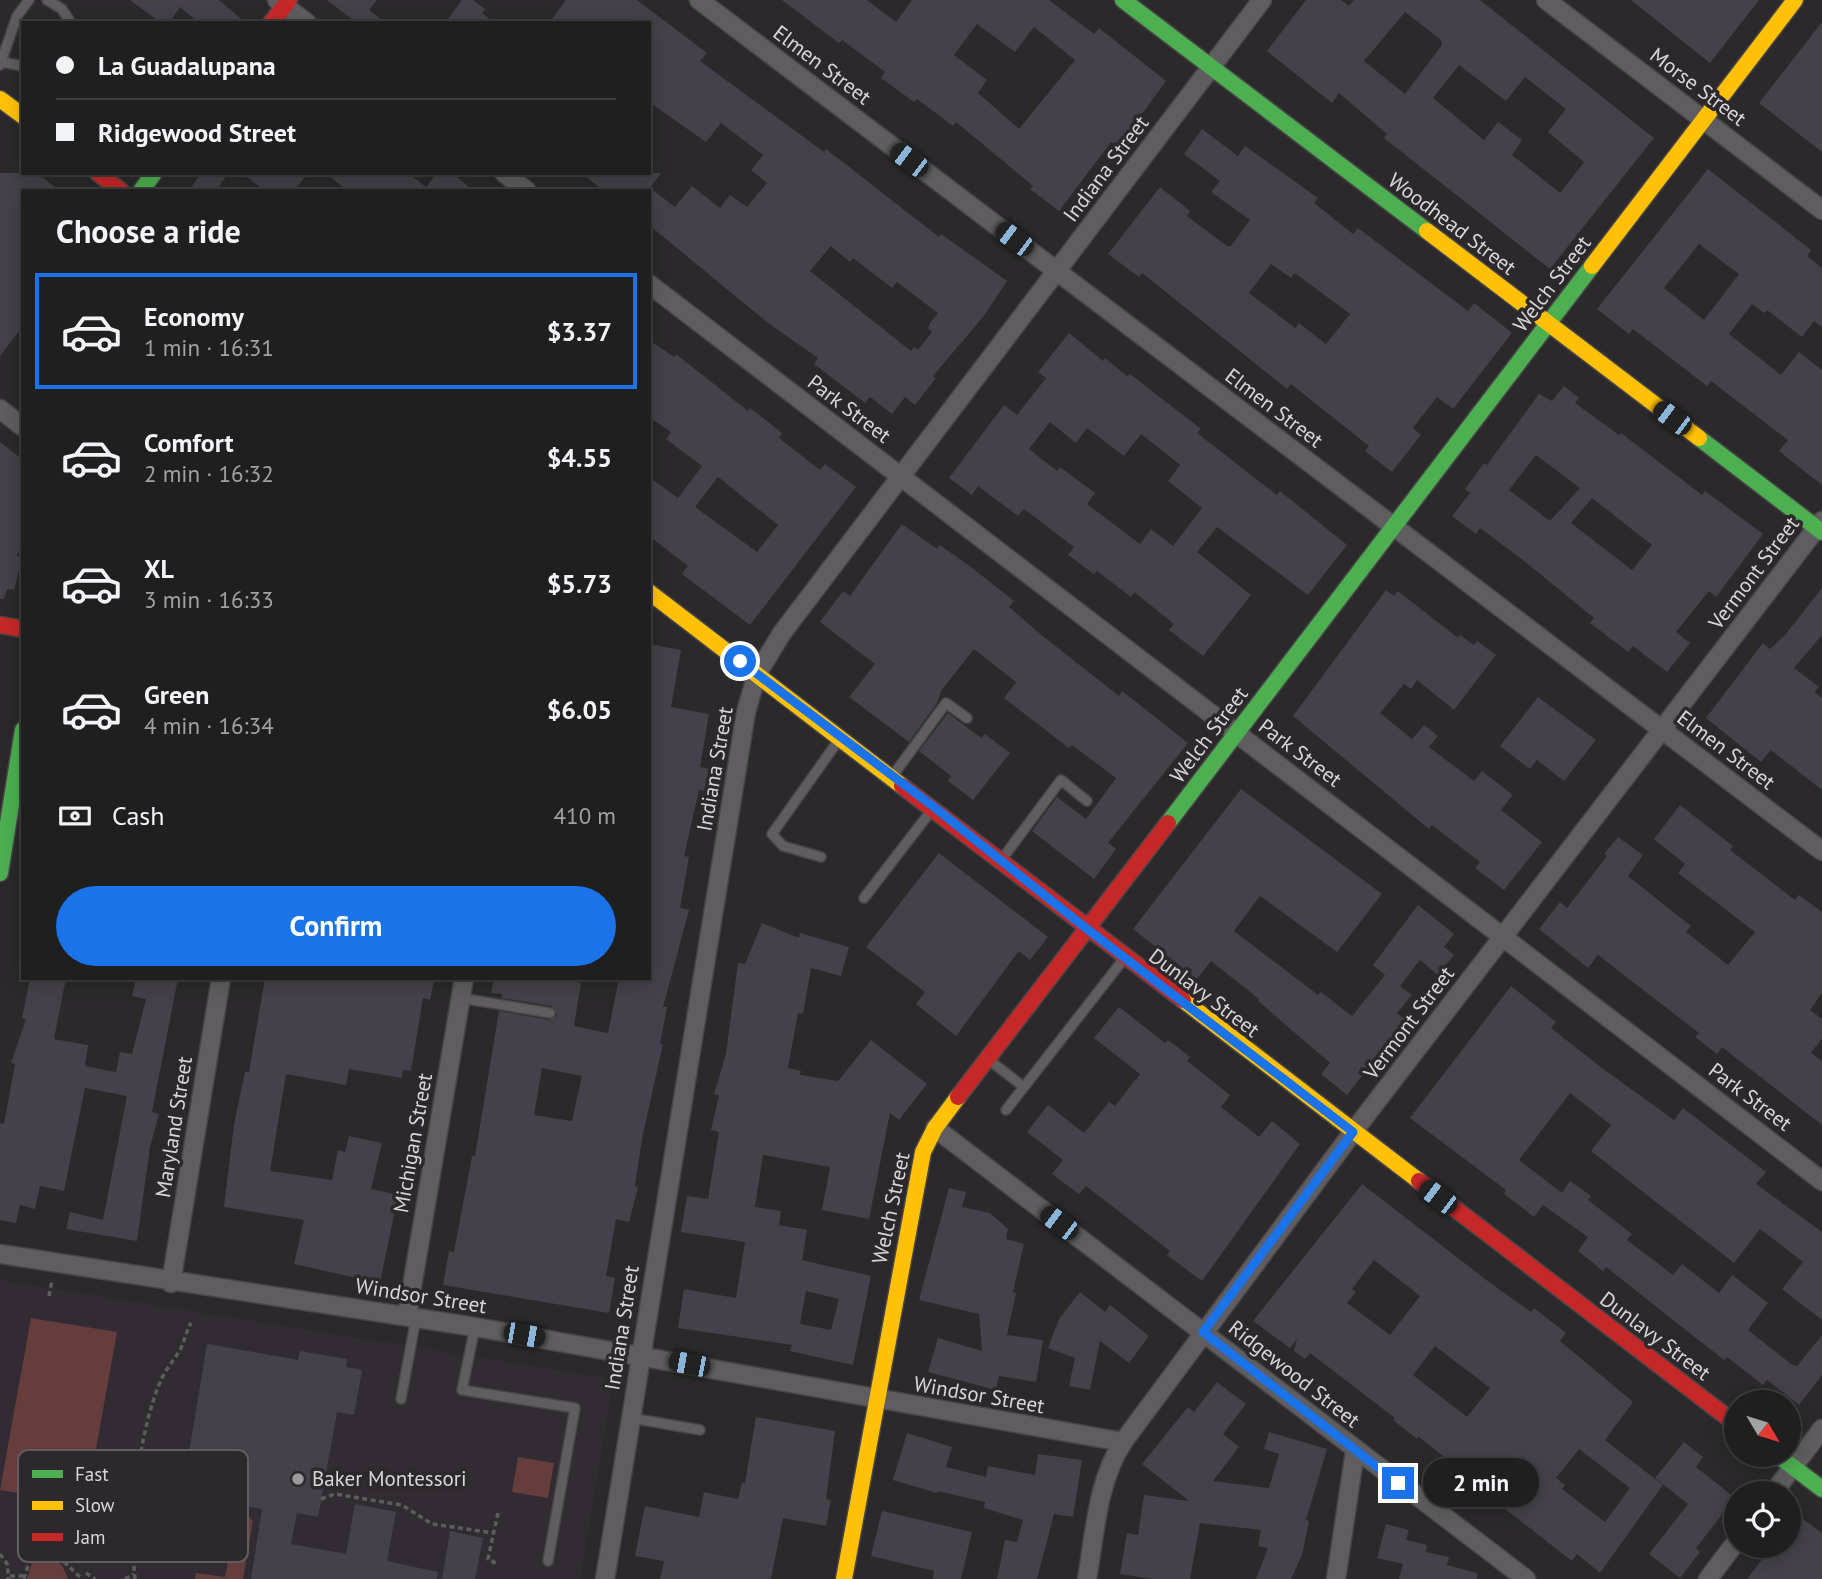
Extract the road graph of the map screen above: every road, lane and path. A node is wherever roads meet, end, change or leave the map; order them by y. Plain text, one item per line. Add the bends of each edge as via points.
1 (29, 0) edge
2 (47, 0) edge
3 (699, 0) edge
4 (1123, 0) edge
5 (1262, 0) edge
6 (1546, 0) edge
7 (1795, 0) edge
8 (284, 2) edge
9 (70, 21) edge
10 (272, 21) edge
11 (305, 21) edge
12 (1, 64) edge
13 (21, 66) edge
14 (1211, 67) junction
15 (0, 99) edge
16 (21, 115) edge
17 (1704, 120) junction
18 (101, 175) edge
19 (507, 175) edge
20 (118, 189) edge
21 (524, 189) edge
22 (1822, 210) edge
23 (1056, 271) junction
24 (651, 287) edge
25 (1548, 324) junction
26 (0, 409) edge
27 (21, 425) edge
28 (900, 477) junction
29 (1394, 527) junction
30 (1820, 527) edge
31 (651, 594) edge
32 (0, 625) edge
33 (21, 629) edge
34 (757, 674) junction
35 (967, 718) dead end
36 (1663, 731) junction
37 (1236, 733) junction
38 (841, 736) junction
39 (21, 742) edge
40 (893, 776) junction
41 (1087, 801) dead end
42 (934, 807) junction
43 (1822, 852) edge
44 (821, 857) dead end
45 (1001, 860) junction
46 (0, 873) edge
47 (864, 898) dead end
48 (1087, 929) junction
49 (1503, 937) junction
50 (1124, 958) junction
51 (221, 980) edge
52 (464, 980) edge
53 (461, 998) junction
54 (550, 1013) dead end
55 (988, 1059) junction
56 (1024, 1087) junction
57 (1006, 1110) dead end
58 (935, 1128) junction
59 (1353, 1132) junction
60 (1822, 1181) edge
61 (0, 1254) edge
62 (171, 1283) junction
63 (411, 1317) junction
64 (191, 1323) dead end
65 (475, 1327) junction
66 (1203, 1332) junction
67 (640, 1355) junction
68 (401, 1399) dead end
69 (875, 1400) junction
70 (1724, 1414) edge
71 (631, 1418) junction
72 (1822, 1429) edge
73 (700, 1430) dead end
74 (1123, 1442) junction
75 (143, 1450) edge
76 (1355, 1451) junction
77 (1801, 1457) edge
78 (1793, 1467) joint
79 (1782, 1481) edge
80 (1822, 1489) edge
81 (321, 1499) dead end
82 (498, 1513) dead end
83 (494, 1533) junction
84 (0, 1554) edge
85 (1724, 1558) edge
86 (548, 1561) dead end
87 (64, 1562) edge
88 (499, 1565) dead end
89 (86, 1573) dead end
90 (134, 1576) edge
91 (9, 1577) edge
92 (24, 1577) edge
93 (82, 1579) edge
94 (94, 1579) edge
95 (125, 1579) edge
96 (605, 1579) edge
97 (845, 1579) edge
98 (1087, 1579) edge
99 (1336, 1579) edge
100 (1526, 1579) edge
101 (1708, 1579) edge

1 - 12 lane via 16,16
2 - 9 lane via 62,9
3 - 23 street, Elmen Street
4 - 14 street, Woodhead Street
5 - 14 street, Indiana Street
6 - 17 street, Morse Street
7 - 17 street, Welch Street
8 - 10 street
8 - 11 street
12 - 13 lane
14 - 23 street, Indiana Street
14 - 25 street, Woodhead Street
15 - 16 street
17 - 22 street, Morse Street
17 - 25 street, Welch Street
18 - 20 street
19 - 21 street
23 - 28 street, Indiana Street
23 - 29 street, Elmen Street
24 - 28 street, Park Street
25 - 29 street, Welch Street
25 - 30 street, Woodhead Street
26 - 27 street
28 - 34 street, Indiana Street via 776,640
28 - 37 street, Park Street
29 - 36 street, Elmen Street
29 - 37 street, Welch Street
30 - 36 street, Vermont Street
31 - 34 street, Dunlavy Street
32 - 33 street
34 - 38 street, Dunlavy Street
34 - 67 street, Indiana Street via 746,712
35 - 40 lane via 946,703
36 - 43 street, Elmen Street
36 - 49 street, Vermont Street
37 - 48 street, Welch Street
37 - 49 street, Park Street
38 - 40 street, Dunlavy Street
38 - 44 lane via 772,834 783,846
39 - 46 street
40 - 42 street, Dunlavy Street
41 - 45 lane via 1060,780
42 - 45 street, Dunlavy Street
42 - 47 lane
45 - 48 street, Dunlavy Street
48 - 50 street, Dunlavy Street
48 - 55 street, Welch Street
49 - 59 street, Vermont Street
49 - 60 street, Park Street
50 - 56 lane
50 - 59 street, Dunlavy Street
51 - 62 street, Maryland Street
52 - 53 street, Michigan Street
53 - 54 lane
53 - 63 street, Michigan Street
55 - 56 lane
55 - 58 street, Welch Street
56 - 57 lane
58 - 66 street, Ridgewood Street
58 - 69 street, Welch Street via 923,1152
59 - 66 street, Vermont Street
59 - 70 street, Dunlavy Street
61 - 62 street, Windsor Street
62 - 63 street, Windsor Street
63 - 65 street, Windsor Street
63 - 68 lane
64 - 75 path via 161,1381
65 - 67 street, Windsor Street
65 - 86 lane via 462,1390 576,1408
66 - 74 street, Vermont Street
66 - 76 street, Ridgewood Street
67 - 69 street, Windsor Street
67 - 71 street, Indiana Street
69 - 74 street, Windsor Street
69 - 97 street, Welch Street
71 - 73 lane
71 - 96 street, Indiana Street
72 - 77 street
74 - 98 street, Vermont Street via 1110,1462 1102,1489
76 - 99 street
76 - 100 street, Ridgewood Street
78 - 79 street
78 - 80 street
81 - 83 path via 335,1494 402,1505 432,1524
82 - 83 path
83 - 88 path via 488,1559
84 - 91 path
85 - 101 street
87 - 93 path
89 - 94 path
90 - 95 path
91 - 92 path

